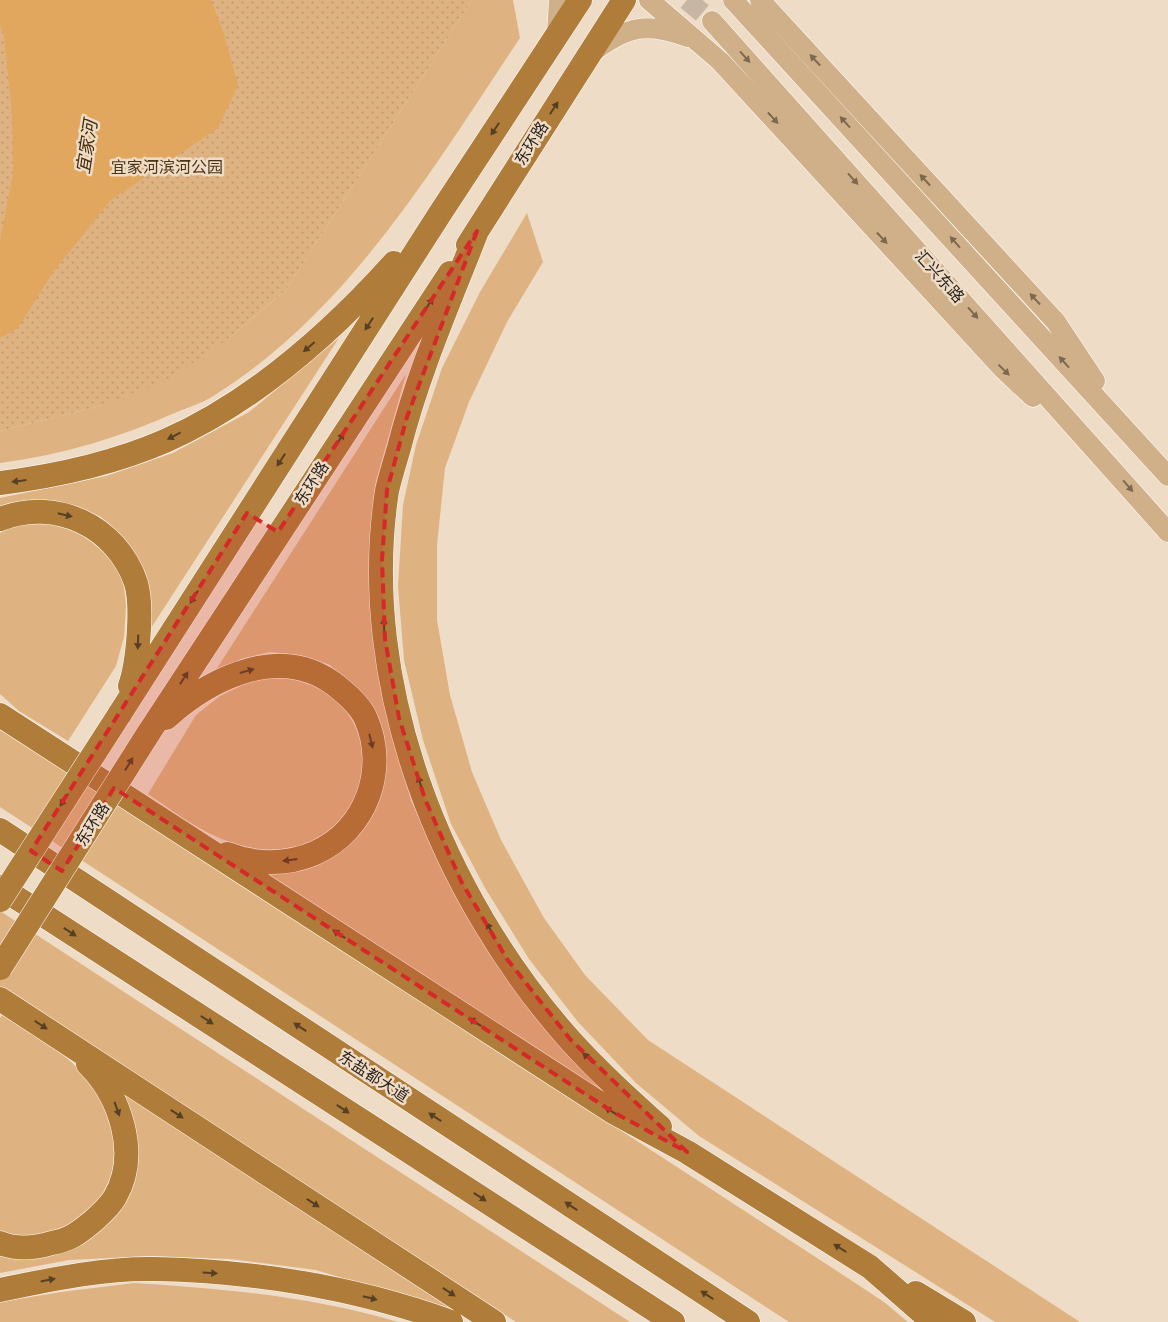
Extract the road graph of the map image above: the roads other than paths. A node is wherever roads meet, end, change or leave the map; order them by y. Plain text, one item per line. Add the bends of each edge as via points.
1 (559, 0) edge
2 (580, 0) edge
3 (624, 0) edge
4 (649, 0) edge
5 (733, 0) edge
6 (760, 0) edge
7 (712, 21) tunnel mouth
8 (557, 34) junction
9 (696, 40) junction
10 (587, 57) junction
11 (441, 212) junction
12 (477, 231) junction
13 (1134, 438) junction
14 (1106, 461) junction
15 (1168, 476) edge
16 (0, 483) edge
17 (247, 513) junction
18 (0, 519) edge
19 (278, 532) junction
20 (1168, 532) edge
21 (0, 715) edge
22 (119, 715) junction
23 (148, 734) junction
24 (0, 830) edge
25 (201, 844) junction
26 (0, 887) edge
27 (0, 900) edge
28 (0, 968) edge
29 (0, 999) edge
30 (68, 1043) junction
31 (687, 1152) junction
32 (0, 1243) edge
33 (0, 1290) edge
34 (950, 1319) edge
35 (451, 1322) edge
36 (494, 1322) edge
37 (673, 1322) edge
38 (748, 1322) edge

1 - 8 main road
2 - 8 highway
3 - 10 highway, 东环路
4 - 9 main road
13 -> 5 main road, 汇兴东路
13 -> 6 main road via 1056,322
7 -> 14 main road, 汇兴东路
8 -> 11 highway
9 - 10 main road via 668,30 642,28 614,36
9 -> 14 main road via 720,61 1003,369
12 -> 10 highway, 东环路
11 -> 16 highway via 357,304 303,352 241,400 165,441 103,463 43,478
11 -> 17 highway
19 -> 12 highway, 东环路
31 -> 12 highway via 570,1039 507,958 458,873 425,799 399,718 385,639 382,560 387,490 413,400
13 - 15 main road, 汇兴东路
14 -> 20 main road, 汇兴东路
17 - 19 highway
17 -> 22 highway
18 -> 22 highway via 34,510 78,518 102,533 122,556 136,584 138,653
23 -> 19 highway, 东环路
21 - 25 highway
22 -> 27 highway, bridge
23 -> 25 highway via 200,692 241,672 270,664 310,670 330,680 350,696 366,718 374,751 368,795 349,830 328,847 302,859 267,863 238,858
28 -> 23 highway, 东环路, bridge
38 -> 24 highway, 东盐都大道
31 -> 25 highway via 613,1112
26 -> 37 highway
29 -> 30 highway
30 -> 32 highway via 100,1076 116,1105 126,1138 124,1171 115,1197 72,1238 39,1247 11,1248
30 -> 36 highway
34 -> 31 highway
33 -> 35 highway via 65,1277 152,1269 233,1274 318,1285

